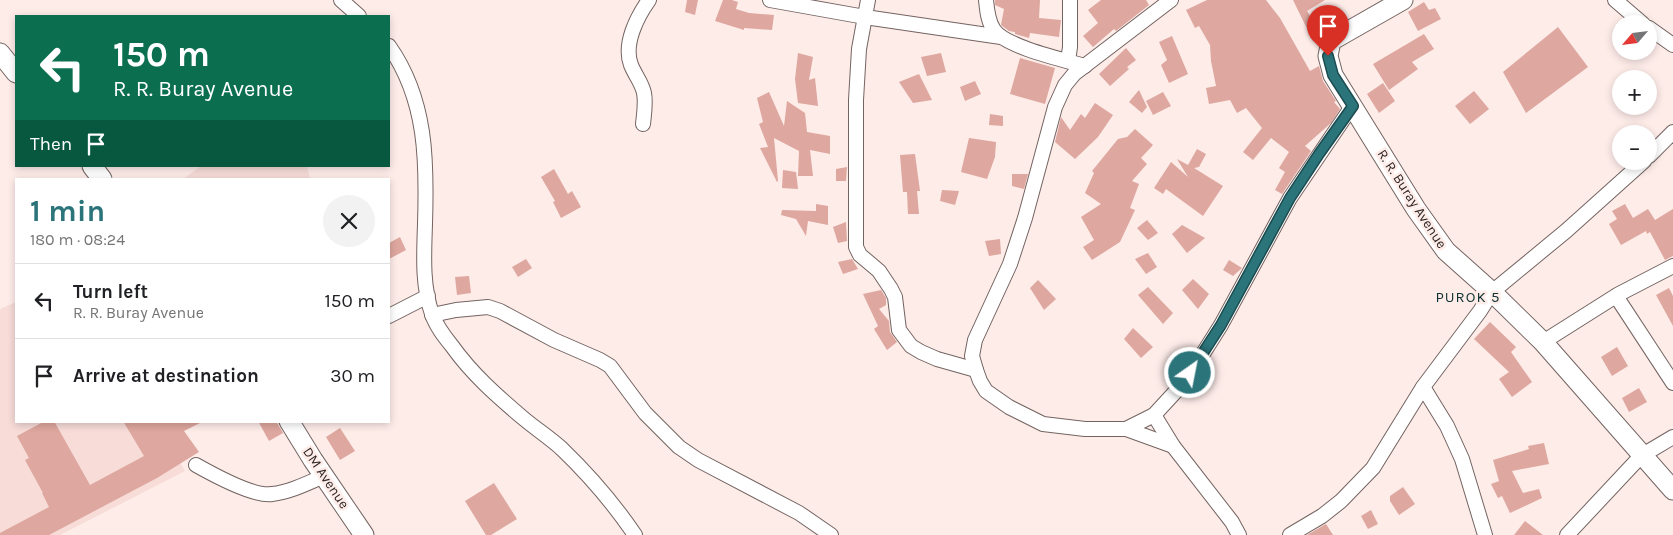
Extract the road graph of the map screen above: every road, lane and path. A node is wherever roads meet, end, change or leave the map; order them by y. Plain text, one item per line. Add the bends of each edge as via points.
1 (341, 0) edge
2 (649, 0) edge
3 (770, 0) edge
4 (868, 0) edge
5 (986, 0) edge
6 (1070, 0) edge
7 (1172, 0) edge
8 (1401, 0) edge
9 (1615, 0) edge
10 (791, 2) edge
11 (358, 15) edge
12 (1632, 15) edge
13 (865, 17) junction
14 (1658, 34) edge
15 (1001, 37) junction
16 (1673, 45) edge
17 (390, 48) edge
18 (0, 53) edge
19 (1068, 61) junction
20 (1084, 66) junction
21 (15, 72) edge
22 (1353, 106) junction
23 (643, 124) dead end
24 (1673, 132) edge
25 (1657, 148) edge
26 (93, 167) edge
27 (1634, 170) edge
28 (101, 178) edge
29 (1673, 266) edge
30 (1492, 292) junction
31 (428, 296) junction
32 (1616, 296) junction
33 (390, 315) edge
34 (432, 315) junction
35 (1543, 342) junction
36 (976, 370) junction
37 (1673, 382) edge
38 (1423, 387) junction
39 (1154, 415) junction
40 (290, 423) edge
41 (1126, 429) junction
42 (1673, 437) edge
43 (1173, 446) junction
44 (1641, 456) junction
45 (196, 466) dead end
46 (324, 476) junction
47 (1673, 490) edge
48 (364, 535) edge
49 (635, 535) edge
50 (831, 535) edge
51 (1239, 535) edge
52 (1290, 535) edge
53 (1484, 535) edge
54 (1568, 535) edge

1 - 11 street
2 - 23 street via 629,45 631,64 645,95
3 - 10 street
4 - 13 street
5 - 15 street via 990,22
6 - 19 street
7 - 20 street
8 - 22 street, R. R. Buray Avenue via 1331,41 1328,56 1333,75
9 - 12 street
10 - 13 street
13 - 15 street
13 - 36 street via 859,49 856,100 856,247 891,289 899,330 911,346 937,359
14 - 16 street
15 - 19 street
17 - 31 street via 410,85 424,140 424,280
18 - 21 street
19 - 20 street
20 - 36 street via 1065,85 1055,107 1010,264 975,340 972,356
22 - 30 street, R. R. Buray Avenue via 1441,245
22 - 39 street via 1290,198 1204,352
24 - 25 street
26 - 28 street
27 - 30 street
29 - 32 street
30 - 35 street, R. R. Buray Avenue
30 - 38 street
31 - 33 street
31 - 34 street
32 - 35 street
32 - 37 street
34 - 49 street via 471,371 591,478
34 - 50 street via 488,307 600,360 610,366 645,413 679,447 799,513
35 - 44 street, R. R. Buray Avenue
36 - 41 street via 986,391 1008,407 1043,424
38 - 52 street via 1374,468 1341,501
38 - 53 street via 1462,459
39 - 41 street
39 - 43 street
40 - 46 street, DM Avenue
41 - 43 street
42 - 44 street
43 - 51 street
44 - 47 street, R. R. Buray Avenue
44 - 54 street
45 - 46 street via 243,488 271,495
46 - 48 street, DM Avenue

